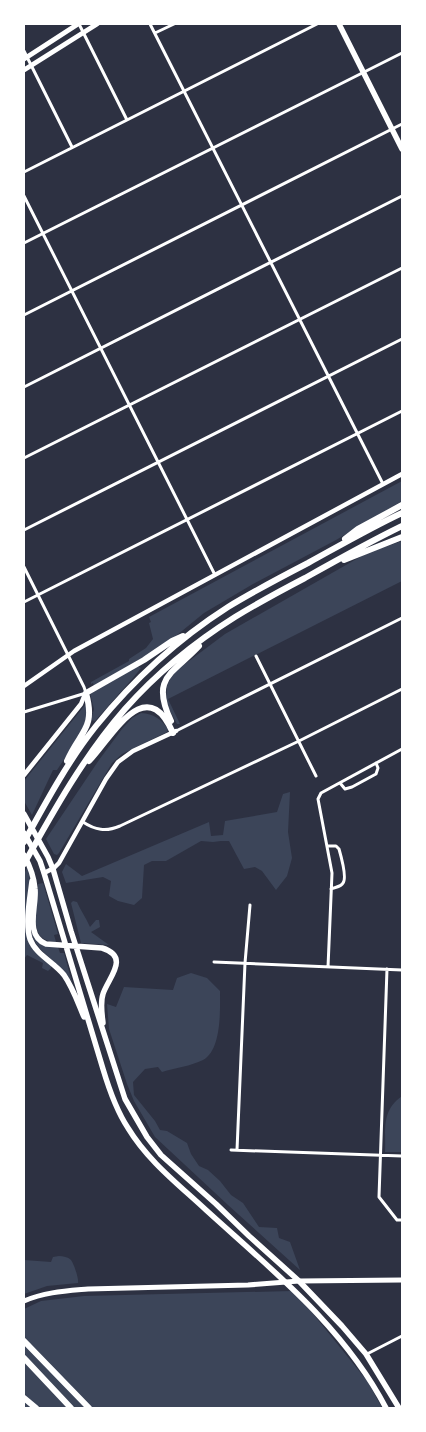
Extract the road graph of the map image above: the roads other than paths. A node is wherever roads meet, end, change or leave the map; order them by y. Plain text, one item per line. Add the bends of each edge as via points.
1 (79, 24) edge
2 (102, 24) edge
3 (150, 24) edge
4 (174, 24) edge
5 (317, 24) edge
6 (339, 24) edge
7 (95, 25) edge
8 (83, 32) junction
9 (155, 33) junction
10 (402, 52) edge
11 (25, 56) edge
12 (31, 66) junction
13 (24, 70) edge
14 (364, 72) junction
15 (184, 91) junction
16 (126, 120) junction
17 (402, 124) edge
18 (392, 129) junction
19 (72, 147) junction
20 (213, 148) junction
21 (402, 149) edge
22 (24, 172) edge
23 (24, 196) edge
24 (402, 196) edge
25 (242, 205) junction
26 (43, 234) junction
27 (24, 244) edge
28 (271, 262) junction
29 (402, 268) edge
30 (72, 291) junction
31 (24, 315) edge
32 (300, 320) junction
33 (402, 339) edge
34 (100, 348) junction
35 (328, 377) junction
36 (24, 387) edge
37 (129, 405) junction
38 (402, 411) edge
39 (357, 434) junction
40 (24, 458) edge
41 (158, 462) junction
42 (402, 474) edge
43 (383, 485) junction
44 (402, 505) edge
45 (402, 513) edge
46 (187, 520) junction
47 (402, 526) edge
48 (24, 530) edge
49 (402, 537) edge
50 (326, 553) junction
51 (326, 566) junction
52 (24, 568) edge
53 (215, 576) junction
54 (38, 595) junction
55 (24, 602) edge
56 (402, 618) edge
57 (197, 628) junction
58 (210, 634) junction
59 (68, 655) junction
60 (256, 656) dead end
61 (270, 684) junction
62 (24, 686) edge
63 (402, 689) edge
64 (86, 693) junction
65 (24, 712) edge
66 (174, 732) junction
67 (299, 742) junction
68 (402, 749) edge
69 (376, 763) junction
70 (24, 775) edge
71 (76, 775) junction
72 (316, 776) dead end
73 (60, 778) junction
74 (340, 783) junction
75 (25, 816) edge
76 (83, 822) junction
77 (24, 833) edge
78 (24, 842) edge
79 (327, 846) junction
80 (24, 855) edge
81 (29, 868) edge
82 (53, 869) junction
83 (44, 873) junction
84 (331, 888) junction
85 (250, 906) dead end
86 (214, 962) dead end
87 (245, 963) junction
88 (328, 967) junction
89 (387, 969) junction
90 (402, 970) edge
91 (104, 1035) junction
92 (94, 1040) junction
93 (231, 1150) dead end
94 (237, 1150) junction
95 (381, 1156) junction
96 (402, 1156) edge
97 (402, 1220) edge
98 (402, 1280) edge
99 (300, 1281) junction
100 (286, 1282) junction
101 (24, 1301) edge
102 (402, 1336) edge
103 (24, 1341) edge
104 (366, 1354) junction
105 (24, 1358) edge
106 (24, 1398) edge
107 (401, 1407) edge
108 (36, 1408) edge
109 (72, 1408) edge
110 (89, 1408) edge
111 (386, 1408) edge

1 - 8 street
1 - 11 main road
2 - 7 street
3 - 9 street
4 - 9 street
5 - 15 street
6 - 14 main road
7 - 8 main road
8 - 12 main road
8 - 16 street
9 - 15 street
10 - 14 street
11 - 12 street
12 - 13 main road
12 - 19 street
14 - 18 main road
14 - 20 street
15 - 16 street
15 - 20 street
16 - 19 street
17 - 18 street
18 - 21 main road
18 - 25 street
19 - 22 street
20 - 25 street
20 - 26 street
23 - 26 street
24 - 28 street
25 - 28 street
25 - 30 street
26 - 27 street
26 - 30 street
28 - 32 street
28 - 34 street
29 - 32 street
30 - 31 street
30 - 34 street
32 - 35 street
32 - 37 street
33 - 35 street
34 - 36 street
34 - 37 street
35 - 39 street
35 - 41 street
37 - 40 street
37 - 41 street
38 - 39 street
39 - 43 street
39 - 46 street
41 - 46 street
41 - 48 street
42 - 43 street
43 - 53 street
44 - 50 highway via 358,529
45 - 50 highway
46 - 53 street
46 - 54 street
47 - 51 highway
49 - 51 highway
50 - 57 highway via 238,601
51 - 58 highway via 249,608
52 - 54 street
53 - 59 street
54 - 55 street
54 - 59 street
56 - 61 street
57 - 64 highway
57 - 73 highway via 122,695
58 - 66 highway via 172,671 166,682 163,702
58 - 71 highway via 137,697
59 - 62 street
59 - 64 street
60 - 61 street
61 - 66 street
61 - 67 street
63 - 67 street
64 - 65 street
64 - 70 street via 81,704
64 - 73 highway via 89,720
66 - 71 highway via 158,711 136,710 127,716
66 - 76 street via 118,762
67 - 72 street
67 - 76 street via 116,828 99,830
68 - 69 street
69 - 74 street
69 - 74 street via 376,774 345,789
71 - 81 highway via 43,829
73 - 78 highway
74 - 79 street via 321,793 318,799
75 - 82 main road
76 - 82 street
77 - 83 main road
79 - 84 street
79 - 84 street via 339,849 345,876 342,885
80 - 81 main road
81 - 91 main road via 35,892 33,930 38,940 46,944 102,948 114,954 117,960 103,994
81 - 92 main road via 30,938 38,951 64,975
82 - 83 street
82 - 91 main road
83 - 92 main road
84 - 88 street
85 - 87 street
86 - 87 street
87 - 88 street
87 - 94 street
88 - 89 street
89 - 90 street
89 - 95 street
91 - 99 main road via 125,1099 161,1155
92 - 100 main road via 112,1096 127,1126 153,1162
93 - 94 street
94 - 95 street
95 - 96 street
95 - 97 street via 379,1197 397,1220
98 - 99 main road
99 - 100 main road
99 - 104 main road
100 - 101 main road via 62,1291
100 - 111 main road via 338,1336
102 - 104 street
103 - 110 highway
104 - 107 main road
105 - 109 highway
106 - 108 highway

